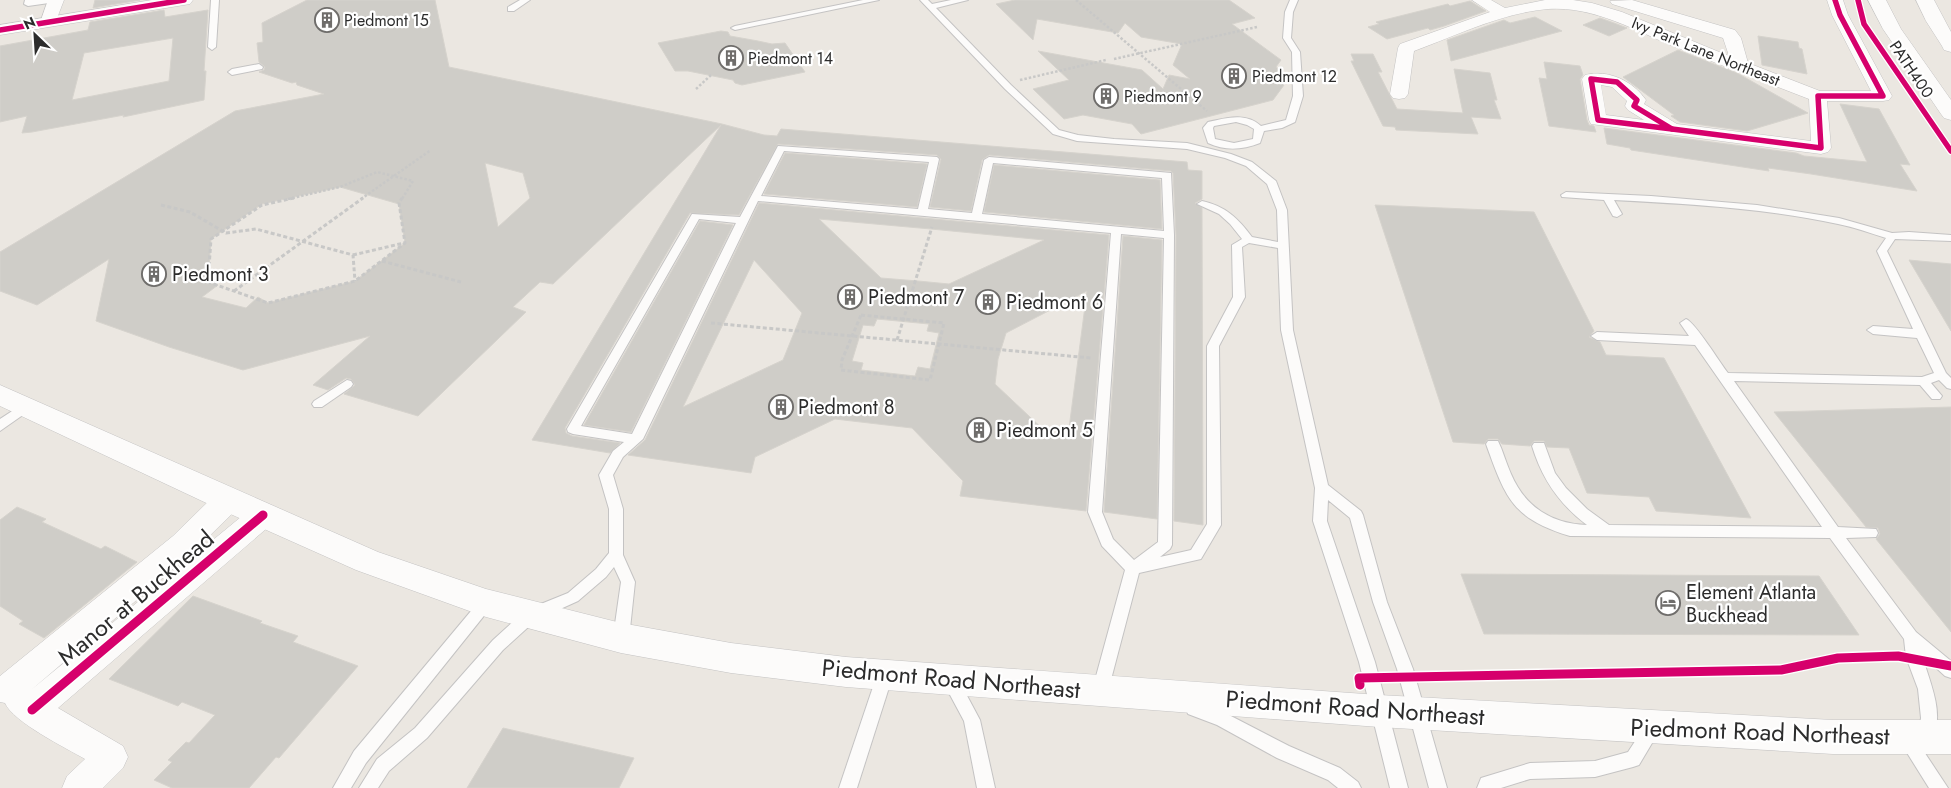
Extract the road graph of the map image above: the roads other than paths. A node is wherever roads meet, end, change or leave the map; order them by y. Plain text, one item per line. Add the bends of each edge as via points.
1 (29, 0) edge
2 (56, 0) edge
3 (184, 0) edge
4 (215, 0) edge
5 (526, 0) edge
6 (875, 0) edge
7 (964, 0) edge
8 (1294, 0) edge
9 (1480, 0) edge
10 (1613, 0) edge
11 (1836, 0) edge
12 (1877, 0) edge
13 (1925, 0) edge
14 (165, 2) edge
15 (1569, 2) edge
16 (928, 3) edge
17 (511, 9) dead end
18 (1504, 14) junction
19 (48, 23) junction
20 (735, 28) dead end
21 (0, 30) edge
22 (1951, 46) edge
23 (212, 47) dead end
24 (1740, 66) junction
25 (259, 67) dead end
26 (232, 72) dead end
27 (1399, 94) dead end
28 (1818, 96) junction
29 (1951, 114) edge
30 (1259, 129) junction
31 (1673, 130) junction
32 (1224, 151) junction
33 (1566, 195) dead end
34 (1607, 197) junction
35 (754, 198) junction
36 (1202, 204) dead end
37 (922, 212) junction
38 (1617, 214) dead end
39 (976, 217) junction
40 (743, 220) junction
41 (1116, 231) junction
42 (1170, 235) junction
43 (1892, 236) junction
44 (1951, 239) edge
45 (1248, 240) junction
46 (1284, 246) junction
47 (1686, 322) dead end
48 (1874, 330) dead end
49 (1922, 334) junction
50 (1597, 336) dead end
51 (1700, 341) junction
52 (1941, 375) junction
53 (1724, 377) junction
54 (1923, 381) junction
55 (347, 384) dead end
56 (1951, 386) edge
57 (1936, 396) dead end
58 (13, 401) edge
59 (318, 404) dead end
60 (0, 426) edge
61 (636, 439) junction
62 (1494, 444) dead end
63 (1539, 446) dead end
64 (1322, 488) junction
65 (228, 500) junction
66 (263, 516) junction
67 (1608, 531) junction
68 (1834, 533) junction
69 (1871, 533) dead end
70 (616, 555) junction
71 (1133, 568) junction
72 (486, 603) junction
73 (531, 614) junction
74 (1911, 636) junction
75 (621, 638) junction
76 (1951, 672) edge
77 (885, 675) junction
78 (949, 679) junction
79 (4, 687) edge
80 (1100, 691) junction
81 (1157, 694) junction
82 (1379, 711) junction
83 (1417, 713) junction
84 (42, 716) junction
85 (1653, 728) junction
86 (1927, 738) edge
87 (79, 788) edge
88 (342, 788) edge
89 (368, 788) edge
90 (848, 788) edge
91 (986, 788) edge
92 (1352, 788) edge
93 (1399, 788) edge
94 (1438, 788) edge
95 (1486, 788) edge
96 (1939, 788) edge

1 - 2 lane via 28,4
2 - 19 street
3 - 14 main road
4 - 23 lane
5 - 17 lane
6 - 20 lane
7 - 16 lane
8 - 30 lane via 1287,38 1296,52 1298,96 1290,122
9 - 18 street
10 - 24 street via 1729,34
11 - 28 street via 1840,15 1883,96
12 - 29 main road via 1892,30
13 - 22 main road
14 - 19 main road
15 - 18 street, Ivy Park Lane Northeast
15 - 24 street, Ivy Park Lane Northeast via 1612,12
16 - 32 lane via 1056,132 1077,138
18 - 27 street, Ivy Park Lane Northeast via 1406,48
19 - 21 main road
24 - 28 street, Ivy Park Lane Northeast
25 - 26 lane
28 - 31 street via 1821,148
30 - 32 lane via 1257,141
30 - 32 lane via 1247,120 1211,124 1209,137
31 - 31 street via 1598,120 1591,79 1616,82 1637,100 1634,106
32 - 46 lane via 1272,183 1282,210
33 - 34 lane
34 - 38 lane
34 - 43 lane via 1756,208 1840,221
35 - 37 lane
35 - 37 lane via 781,148 934,159
35 - 40 lane
36 - 45 lane via 1215,206 1237,222
37 - 39 lane
39 - 41 lane
39 - 42 lane via 989,160 1167,175
40 - 61 lane
40 - 61 lane via 696,216 573,429
41 - 42 lane
41 - 71 lane via 1095,512 1107,542
42 - 71 lane via 1165,544
43 - 44 lane
43 - 49 lane via 1882,251
45 - 46 lane
45 - 71 lane via 1237,245 1239,297 1213,346 1214,525 1196,555
46 - 64 lane via 1287,330
47 - 51 lane
48 - 49 lane
49 - 52 lane
50 - 51 lane
51 - 53 lane
52 - 54 lane
52 - 56 lane
53 - 54 lane
53 - 68 lane
54 - 57 lane
55 - 59 lane
58 - 60 lane
58 - 65 main road, Piedmont Road Northeast
61 - 70 lane via 618,454 606,475 616,509
62 - 67 lane via 1512,493 1539,518 1570,530
63 - 67 lane via 1550,476 1565,497 1587,518
64 - 82 lane via 1320,521 1367,662
64 - 83 lane via 1356,515 1380,602 1405,668
65 - 66 main road, Piedmont Road Northeast
65 - 79 street, Manor at Buckhead via 183,544
66 - 72 main road, Piedmont Road Northeast via 367,561
66 - 84 street, Manor at Buckhead
67 - 68 lane
68 - 69 lane
68 - 74 lane
70 - 73 lane via 573,597
70 - 75 lane via 628,582
71 - 80 lane
72 - 73 main road, Piedmont Road Northeast
72 - 88 lane via 360,758
73 - 75 main road, Piedmont Road Northeast
73 - 89 lane via 498,645 421,733 383,765
74 - 76 lane
74 - 86 lane via 1914,657 1926,689
75 - 77 main road, Piedmont Road Northeast via 731,658
77 - 78 main road, Piedmont Road Northeast
77 - 90 lane
78 - 80 main road, Piedmont Road Northeast
78 - 91 lane via 972,720
79 - 84 street, Manor at Buckhead
80 - 81 main road, Piedmont Road Northeast
81 - 82 main road, Piedmont Road Northeast
81 - 92 lane via 1223,720 1283,752 1334,774
82 - 83 main road, Piedmont Road Northeast
82 - 93 lane
83 - 85 main road, Piedmont Road Northeast
83 - 94 lane
84 - 87 street, Manor at Buckhead via 111,757
85 - 86 main road, Piedmont Road Northeast
85 - 95 lane via 1633,759 1596,769 1530,771 1487,784
86 - 96 lane

